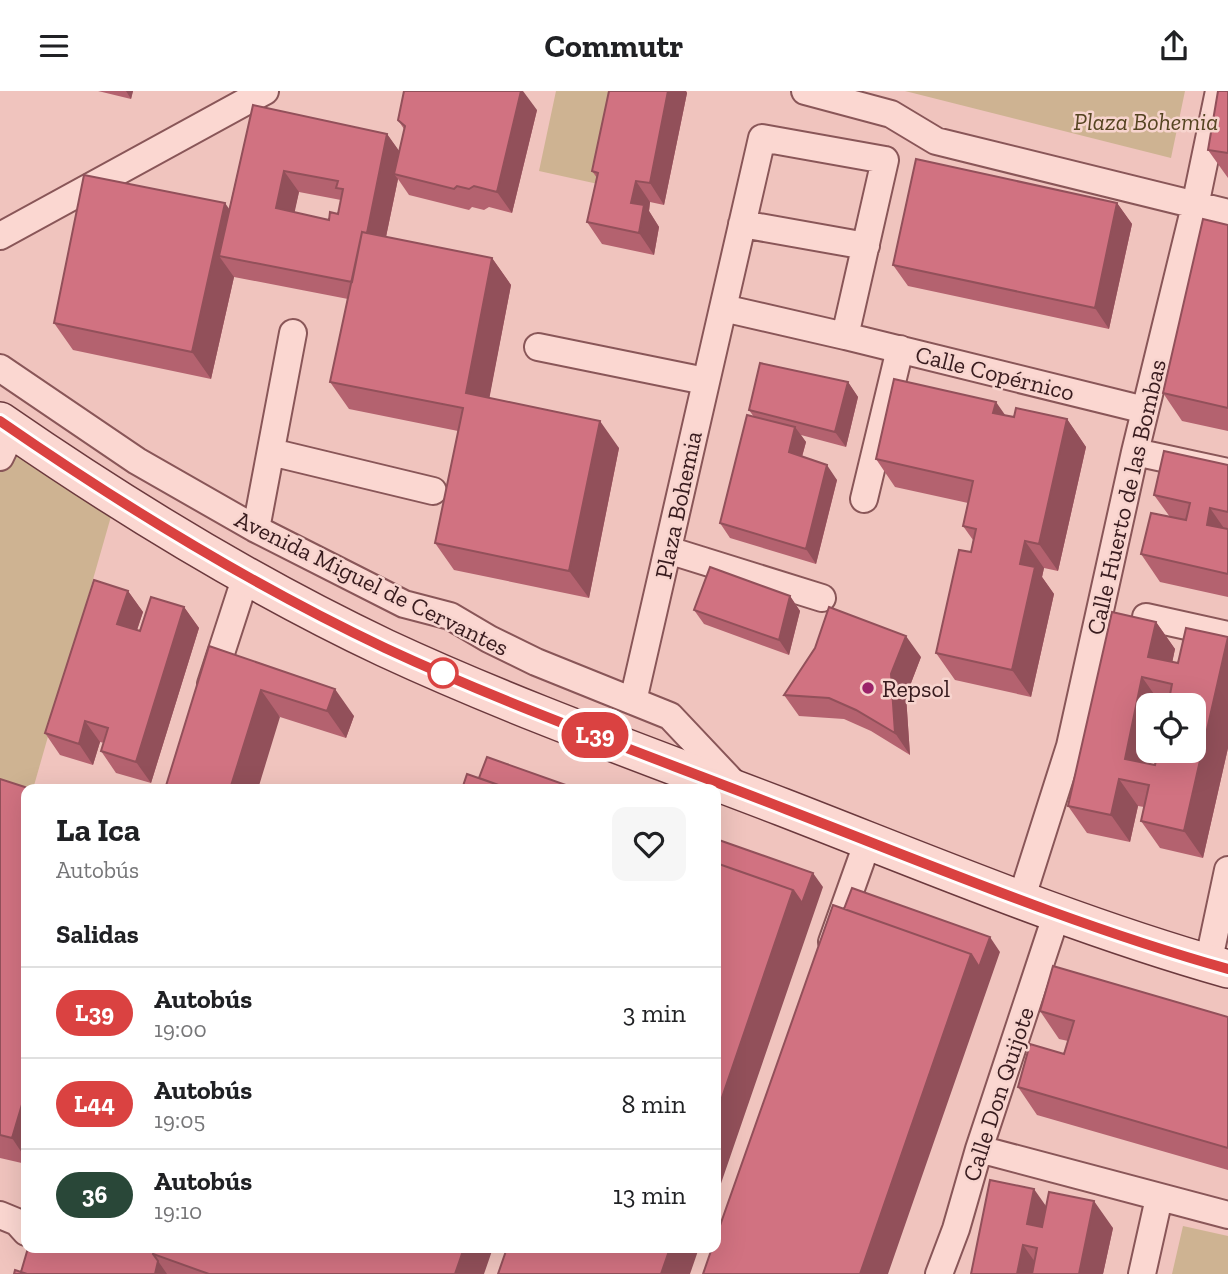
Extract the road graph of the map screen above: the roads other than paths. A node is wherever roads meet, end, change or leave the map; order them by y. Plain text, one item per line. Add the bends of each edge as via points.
1 (265, 91) edge
2 (805, 91) edge
3 (1219, 91) edge
4 (1195, 206) junction
5 (1228, 213) edge
6 (742, 224) junction
7 (0, 236) edge
8 (866, 246) junction
9 (723, 308) junction
10 (293, 333) dead end
11 (845, 336) junction
12 (538, 347) dead end
13 (900, 349) junction
14 (0, 368) edge
15 (705, 381) junction
16 (1145, 410) junction
17 (4, 436) edge
18 (271, 452) junction
19 (1135, 452) junction
20 (1228, 472) edge
21 (433, 491) dead end
22 (864, 499) dead end
23 (256, 529) junction
24 (668, 550) junction
25 (246, 576) junction
26 (822, 597) dead end
27 (1146, 617) edge
28 (1228, 635) edge
29 (633, 701) junction
30 (203, 709) edge
31 (676, 778) edge
32 (706, 784) edge
33 (721, 787) edge
34 (741, 791) junction
35 (867, 841) junction
36 (1228, 870) edge
37 (1021, 900) junction
38 (1224, 911) edge
39 (1057, 913) junction
40 (826, 959) edge
41 (1218, 966) edge
42 (979, 1149) junction
43 (1158, 1198) junction
44 (0, 1215) edge
45 (1228, 1215) edge
46 (21, 1226) edge
47 (956, 1229) junction
48 (939, 1274) edge
49 (947, 1274) edge
50 (1142, 1274) edge

1 - 7 street
2 - 4 street via 891,114 936,141
3 - 4 street, Calle Huerto de las Bombas
4 - 5 street
4 - 16 street, Calle Huerto de las Bombas
6 - 8 street
6 - 8 street, Plaza Bohemia via 762,138 885,160
6 - 9 street, Plaza Bohemia
8 - 11 street, Plaza Bohemia
9 - 11 street
9 - 15 street, Plaza Bohemia
10 - 18 street
11 - 13 street, Calle Copérnico
12 - 15 street
13 - 16 street, Calle Copérnico
13 - 22 street
14 - 23 street, Avenida Miguel de Cervantes via 137,461
15 - 24 street, Plaza Bohemia
16 - 19 street, Calle Huerto de las Bombas
17 - 25 main road, Avenida Miguel de Cervantes
18 - 21 street
18 - 23 street
19 - 20 street
19 - 37 street, Calle Huerto de las Bombas via 1070,746
23 - 29 street, Avenida Miguel de Cervantes via 404,604 450,616 536,662
24 - 26 street
24 - 29 street, Plaza Bohemia
25 - 30 street
25 - 31 main road, Avenida Miguel de Cervantes via 408,658
27 - 28 street
29 - 34 street, Avenida Miguel de Cervantes via 670,716
31 - 32 main road, Avenida Miguel de Cervantes
33 - 34 main road, Avenida Miguel de Cervantes
34 - 35 main road, Avenida Miguel de Cervantes
35 - 37 main road, Avenida Miguel de Cervantes
35 - 40 street
36 - 38 street
37 - 39 main road, Avenida Miguel de Cervantes
38 - 41 street
39 - 41 main road, Avenida Miguel de Cervantes
39 - 42 street, Calle Don Quijote
42 - 43 street
42 - 47 street, Calle Don Quijote
43 - 45 street
43 - 50 street
44 - 46 street
47 - 48 street, Calle Don Quijote
47 - 49 street

